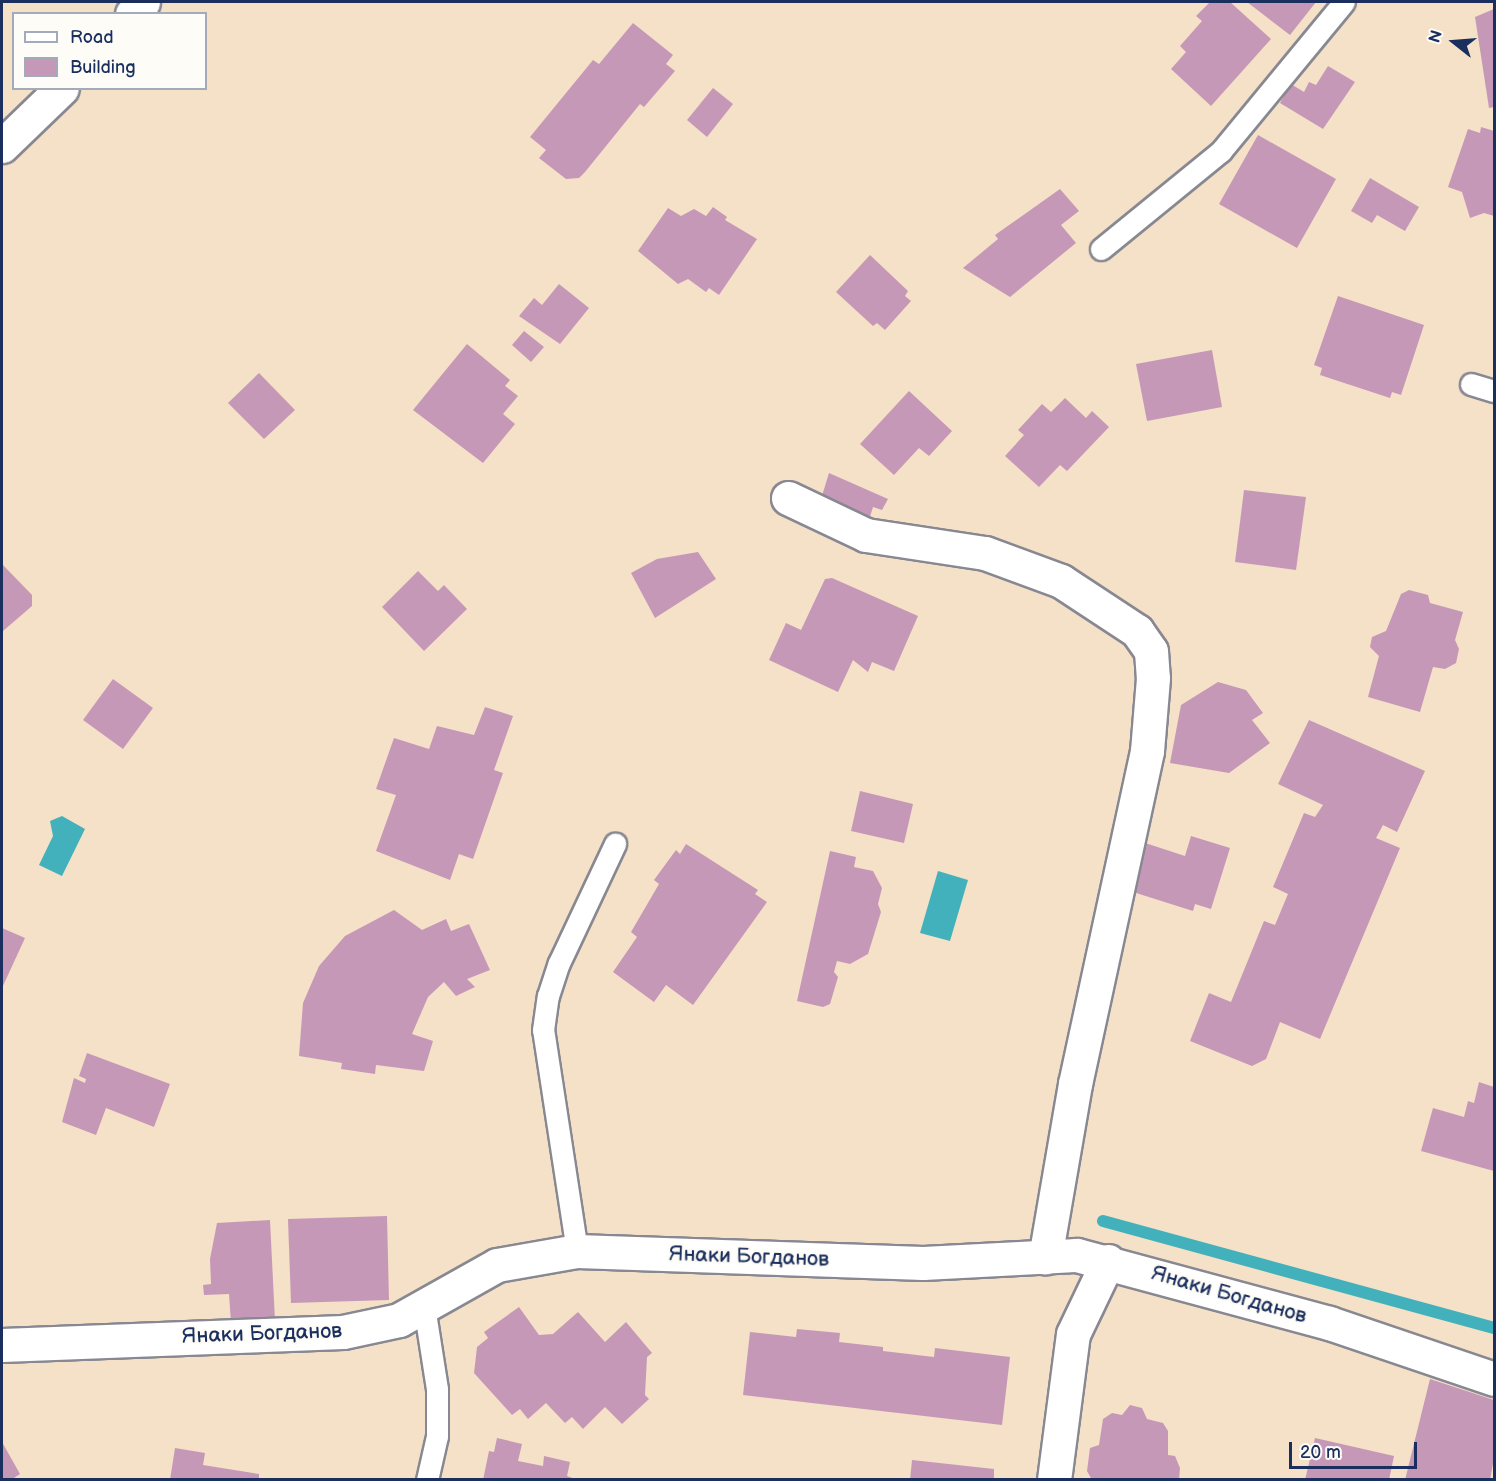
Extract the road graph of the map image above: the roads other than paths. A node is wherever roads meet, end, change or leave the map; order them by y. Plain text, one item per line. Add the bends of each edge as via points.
1 (1344, 2) edge
2 (60, 90) edge
3 (2, 146) edge
4 (1101, 249) dead end
5 (1471, 384) dead end
6 (1494, 391) edge
7 (788, 498) dead end
8 (615, 844) dead end
9 (577, 1251) junction
10 (1045, 1257) junction
11 (1108, 1261) junction
12 (423, 1306) junction
13 (2, 1345) edge
14 (1494, 1379) edge
15 (427, 1479) edge
16 (1054, 1479) edge

1 - 4 lane via 1221,151
2 - 3 street
5 - 6 lane
7 - 10 street via 866,535 985,553 1061,581 1137,631 1151,651 1153,678 1147,752 1075,1084
8 - 9 lane via 559,963 548,996 543,1030
9 - 10 street, Янаки Богданов via 923,1263
9 - 12 street, Янаки Богданов via 497,1264
10 - 11 street, Янаки Богданов via 1077,1255
11 - 14 street, Янаки Богданов via 1329,1323
11 - 16 street via 1073,1334
12 - 13 street, Янаки Богданов via 399,1320 343,1332
12 - 15 lane via 437,1389 437,1436

